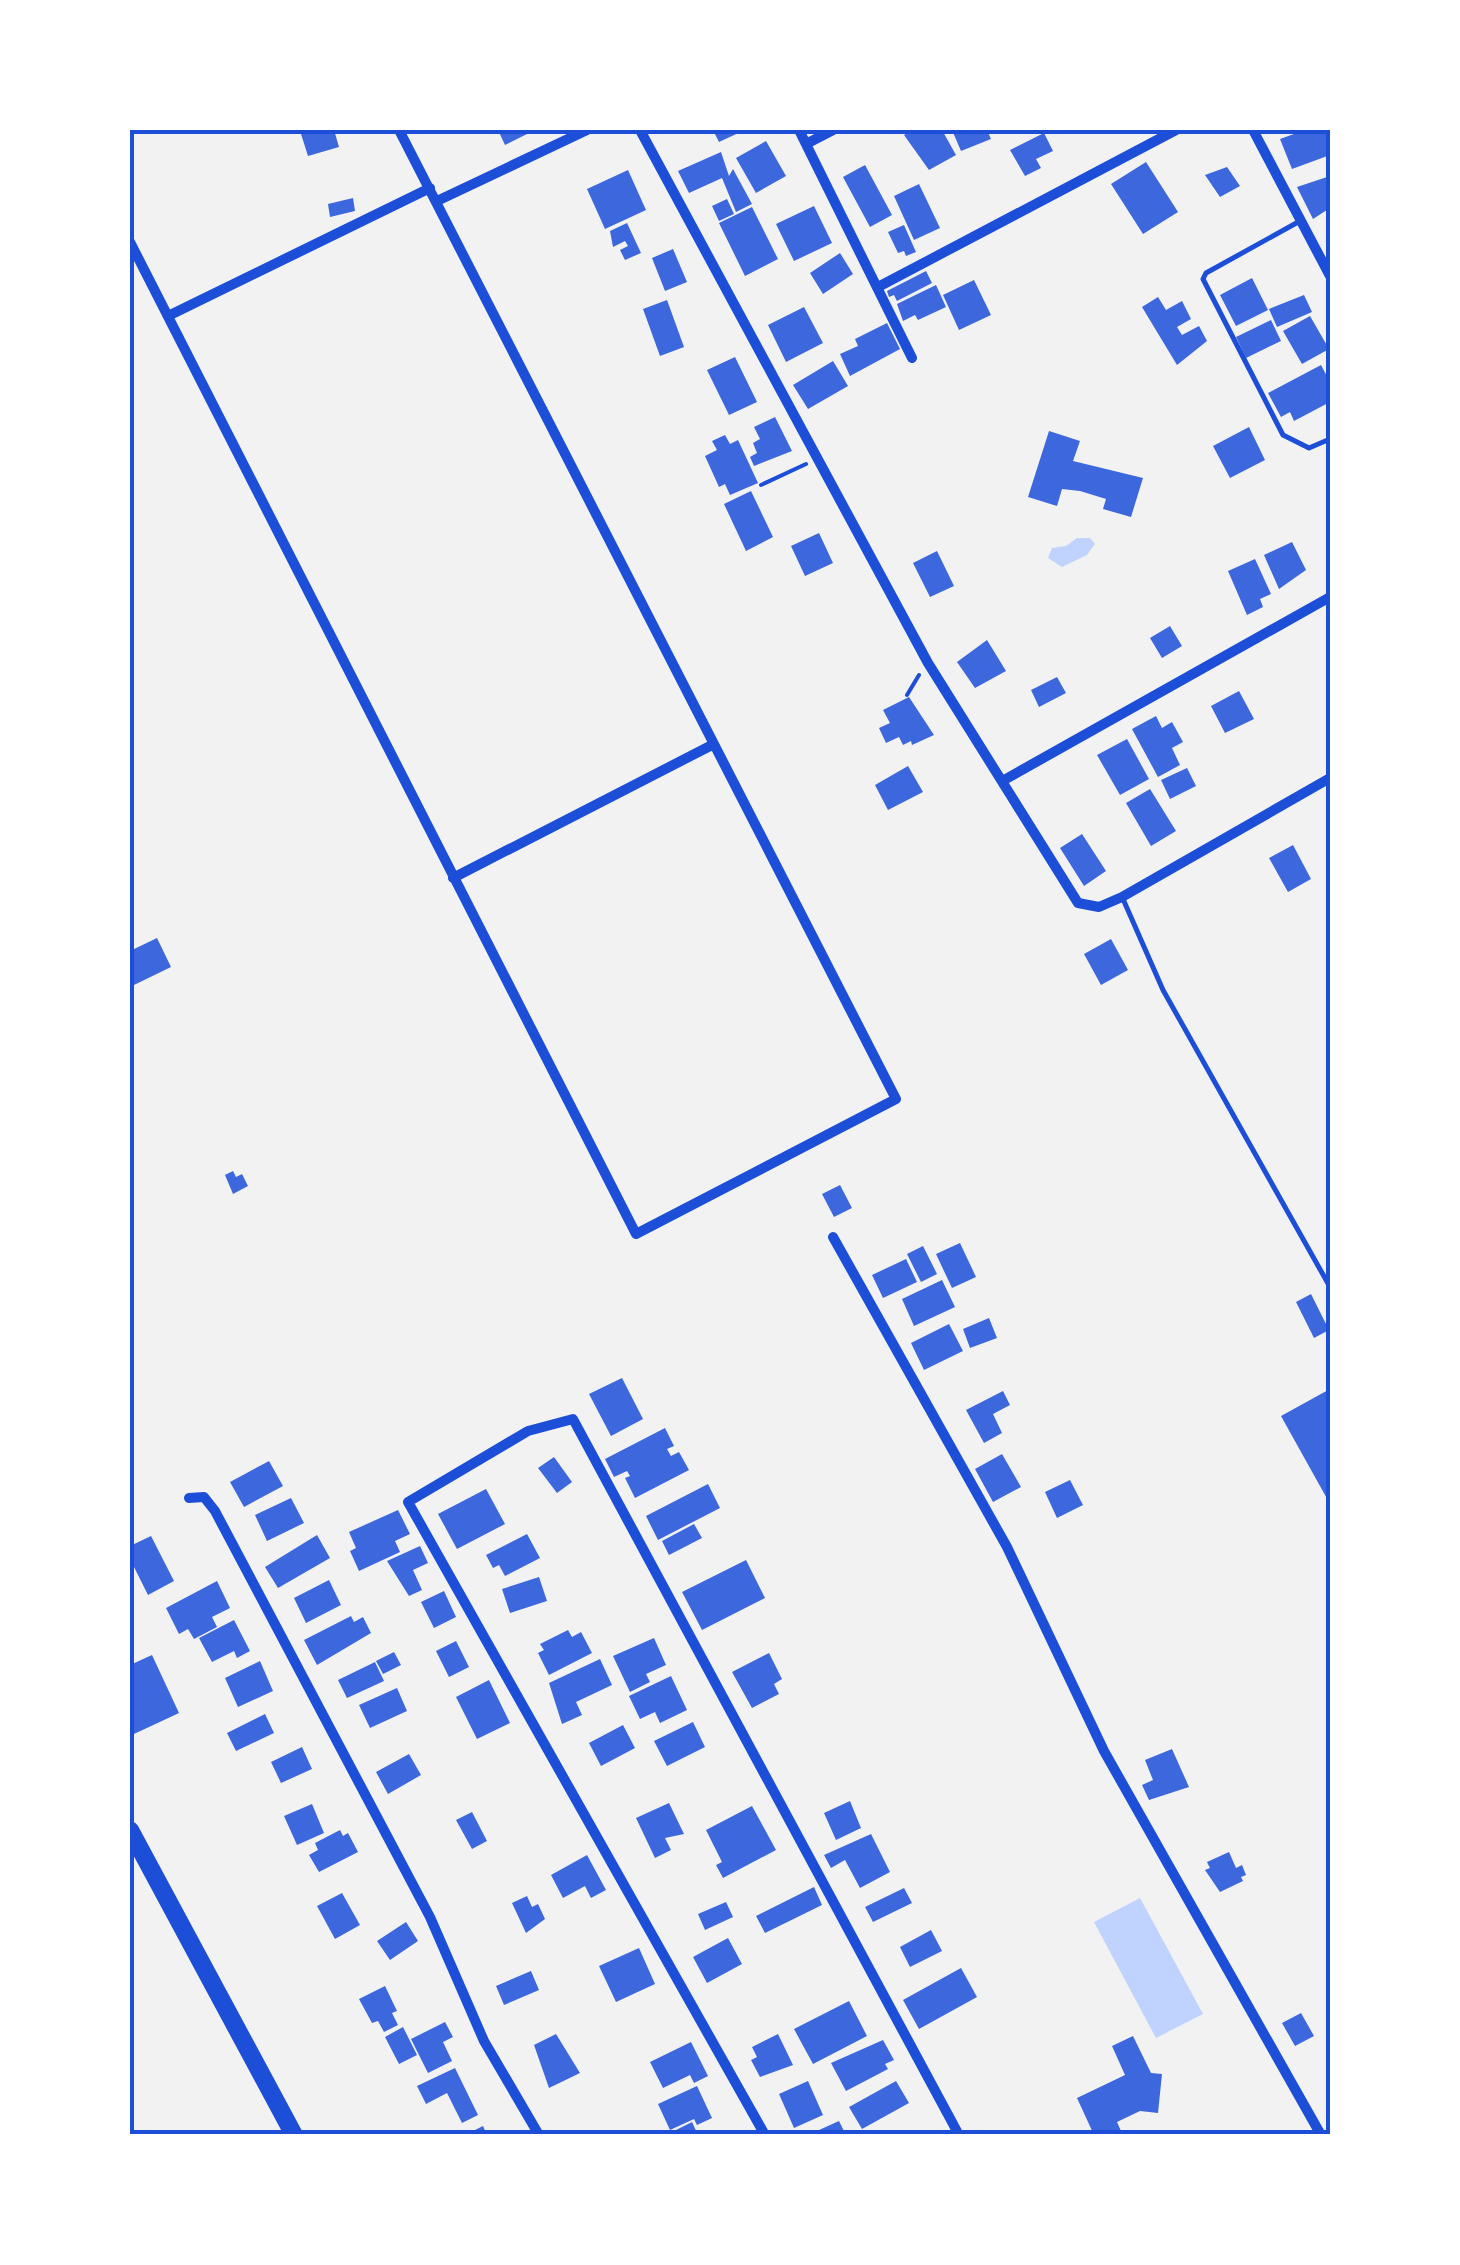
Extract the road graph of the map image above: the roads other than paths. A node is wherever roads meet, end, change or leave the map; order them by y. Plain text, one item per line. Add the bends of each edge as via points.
1 (399, 130) edge
2 (587, 130) edge
3 (640, 130) edge
4 (799, 130) edge
5 (833, 130) edge
6 (1176, 130) edge
7 (1252, 130) edge
8 (806, 144) junction
9 (430, 188) junction
10 (437, 201) junction
11 (1300, 221) junction
12 (130, 242) edge
13 (1330, 276) edge
14 (878, 286) junction
15 (168, 316) junction
16 (912, 358) dead end
17 (1330, 440) edge
18 (1330, 597) edge
19 (714, 744) junction
20 (1330, 778) edge
21 (1004, 780) junction
22 (453, 878) junction
23 (1122, 897) junction
24 (833, 1237) dead end
25 (1330, 1287) edge
26 (189, 1498) dead end
27 (130, 1830) edge
28 (294, 2135) edge
29 (538, 2135) edge
30 (765, 2135) edge
31 (959, 2135) edge
32 (1321, 2135) edge

1 - 9 street
2 - 10 street
3 - 21 street via 928,664
4 - 8 street
5 - 8 street
6 - 14 street
7 - 11 street
8 - 14 street
9 - 10 street
9 - 15 street
10 - 19 street
11 - 13 street
11 - 17 lane via 1203,279 1282,435 1309,448
12 - 15 street
14 - 16 street
15 - 22 street
18 - 21 street
19 - 22 street
19 - 22 street via 896,1099 636,1234
20 - 23 street
21 - 23 street via 1078,902 1099,908
23 - 25 lane via 1163,990
24 - 32 street via 1007,1547 1104,1751
26 - 29 street via 204,1498 215,1510
27 - 28 main road
30 - 31 street via 408,1502 528,1431 573,1418

